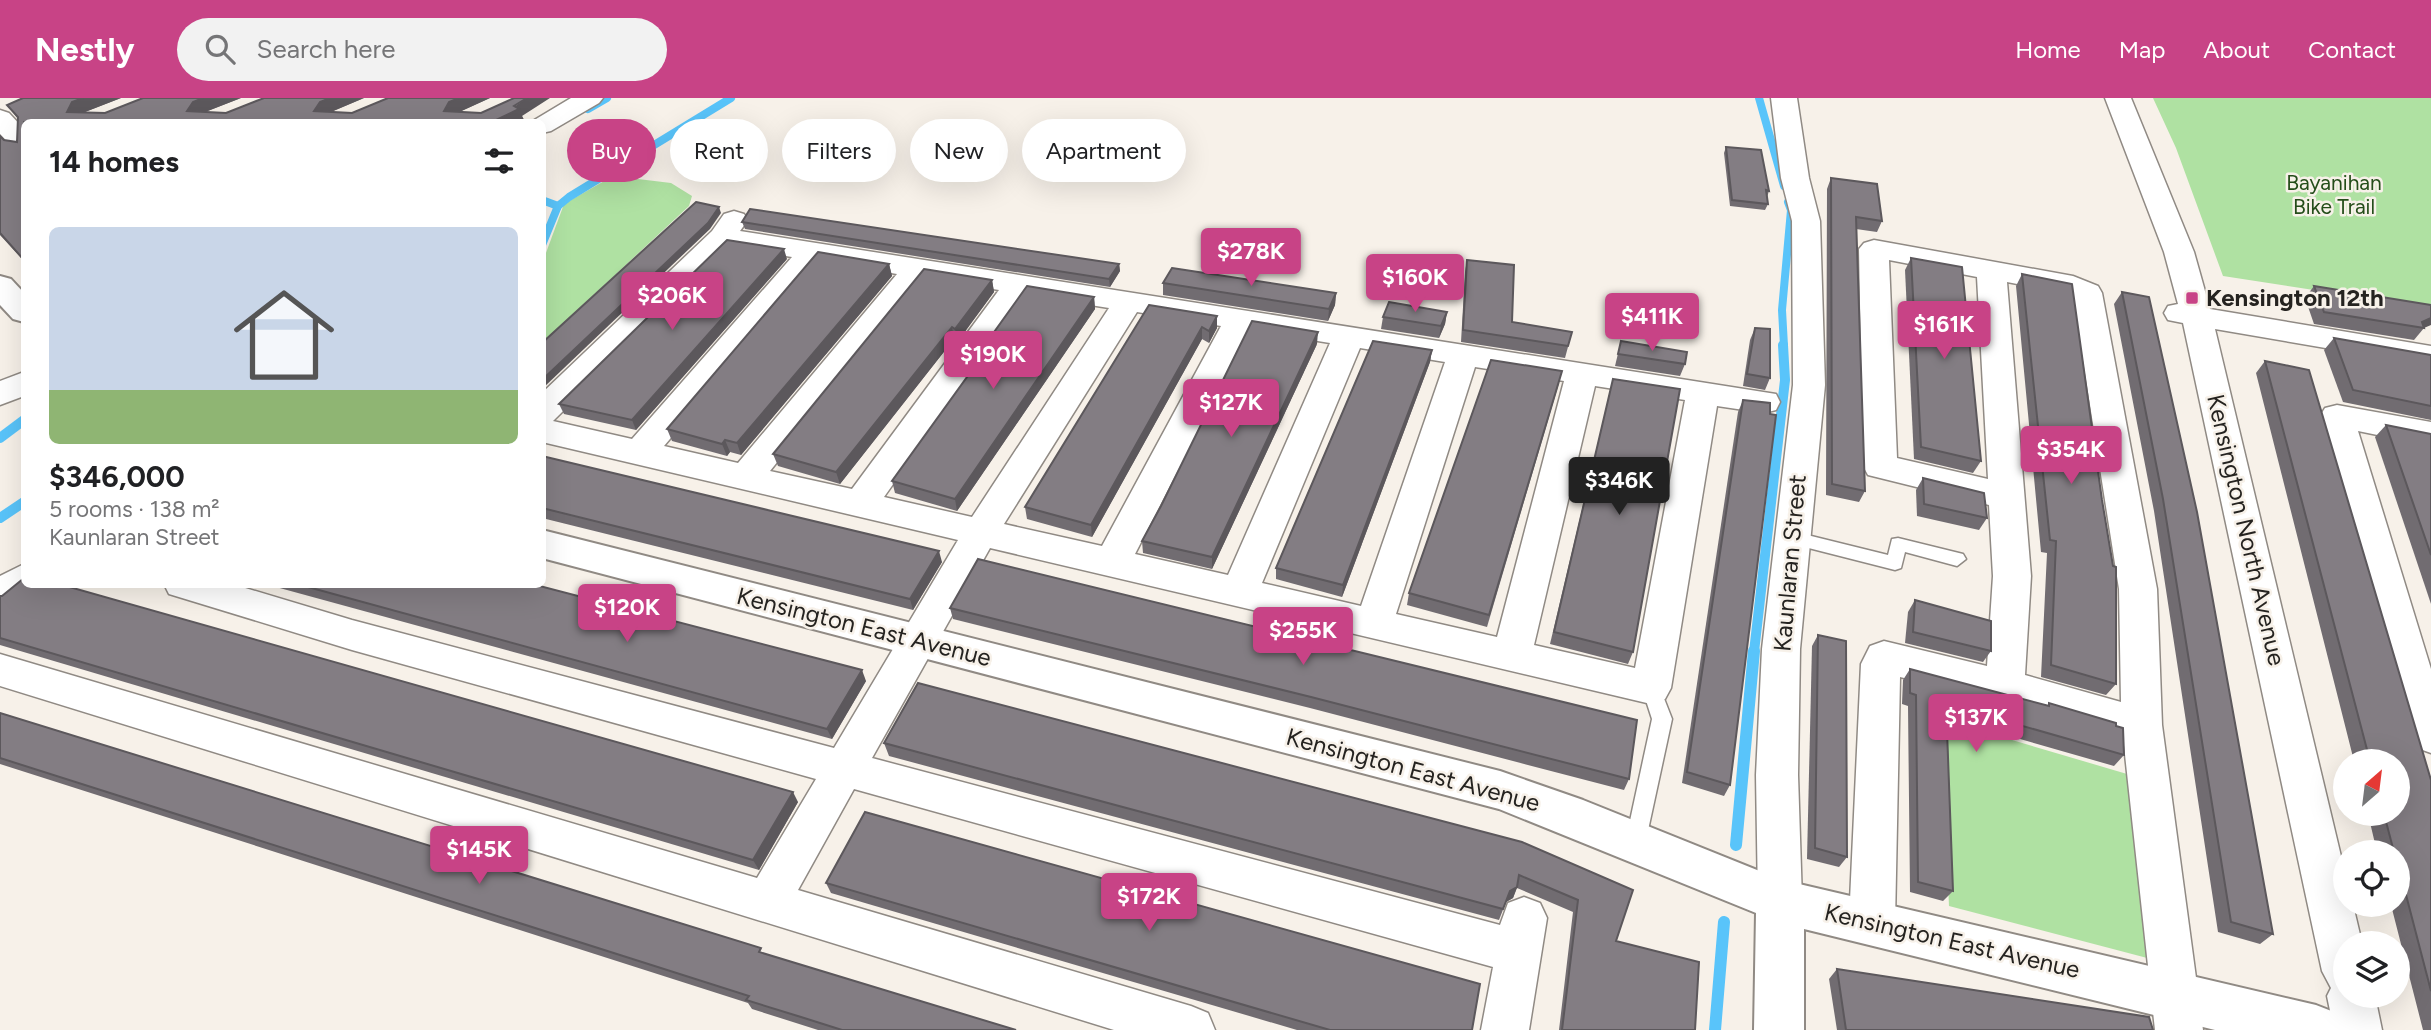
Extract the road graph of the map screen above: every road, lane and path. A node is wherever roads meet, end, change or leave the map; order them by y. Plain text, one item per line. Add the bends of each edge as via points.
1 (590, 98) edge
2 (1784, 98) edge
3 (2118, 98) edge
4 (534, 112) edge
5 (0, 118) edge
6 (21, 142) edge
7 (21, 147) edge
8 (0, 157) edge
9 (813, 251) junction
10 (918, 268) junction
11 (1991, 270) junction
12 (1019, 284) junction
13 (0, 286) edge
14 (1129, 301) junction
15 (21, 309) edge
16 (2188, 314) junction
17 (1240, 319) junction
18 (1349, 336) junction
19 (1463, 354) junction
20 (2431, 356) edge
21 (1582, 373) junction
22 (21, 384) edge
23 (1703, 392) junction
24 (0, 394) edge
25 (1764, 401) edge
26 (546, 409) edge
27 (546, 431) edge
28 (2431, 434) edge
29 (640, 452) junction
30 (746, 477) junction
31 (2008, 496) junction
32 (860, 504) junction
33 (980, 533) junction
34 (1791, 537) junction
35 (546, 545) edge
36 (1957, 559) dead end
37 (1112, 562) junction
38 (21, 580) edge
39 (195, 588) edge
40 (1239, 592) junction
41 (0, 595) edge
42 (1374, 623) junction
43 (919, 642) junction
44 (1512, 655) junction
45 (0, 670) edge
46 (2005, 686) junction
47 (1651, 688) junction
48 (2142, 725) junction
49 (2431, 736) edge
50 (845, 768) junction
51 (1635, 844) junction
52 (1747, 889) junction
53 (766, 902) junction
54 (1872, 922) junction
55 (2335, 931) edge
56 (2353, 1008) edge
57 (2177, 1012) edge
58 (1191, 1030) edge
59 (1505, 1030) edge
60 (1779, 1030) edge
61 (2316, 1030) edge
62 (2358, 1030) edge

1 - 4 street
2 - 34 street, Kaunlaran Street via 1805,221 1808,372
3 - 16 street, Kensington North Avenue via 2179,252
5 - 6 street
7 - 8 street
9 - 10 street
9 - 26 street via 728,229
9 - 29 street
10 - 12 street
10 - 30 street
11 - 31 street
11 - 31 street via 1874,249 1880,466
11 - 48 street via 2073,285 2087,293 2138,589
12 - 14 street
12 - 32 street
13 - 15 street
14 - 17 street
14 - 33 street
16 - 20 street
16 - 55 street, Kensington North Avenue
17 - 18 street
17 - 37 street
18 - 19 street
18 - 40 street
19 - 21 street
19 - 42 street
21 - 23 street
21 - 44 street
22 - 24 street
23 - 25 street
23 - 47 street
27 - 29 street
28 - 49 street via 2337,416
29 - 30 street
30 - 32 street
31 - 46 street via 2012,576
32 - 33 street
33 - 37 street
33 - 43 street
34 - 36 lane via 1895,564 1898,544
34 - 52 street, Kaunlaran Street via 1777,775
35 - 43 street, Kensington East Avenue
37 - 40 street
38 - 41 street
39 - 50 street
40 - 42 street
42 - 44 street
43 - 50 street
43 - 51 street, Kensington East Avenue via 1500,790
44 - 47 street
45 - 53 street
46 - 48 street
46 - 54 street via 1884,657
47 - 51 lane via 1662,719
48 - 57 street
50 - 53 street
50 - 59 street via 1522,935
51 - 52 street, Kensington East Avenue
52 - 54 street, Kensington East Avenue
52 - 60 street, Kaunlaran Street
53 - 58 street
54 - 57 street, Kensington East Avenue
56 - 62 street
57 - 61 street, Kensington East Avenue

